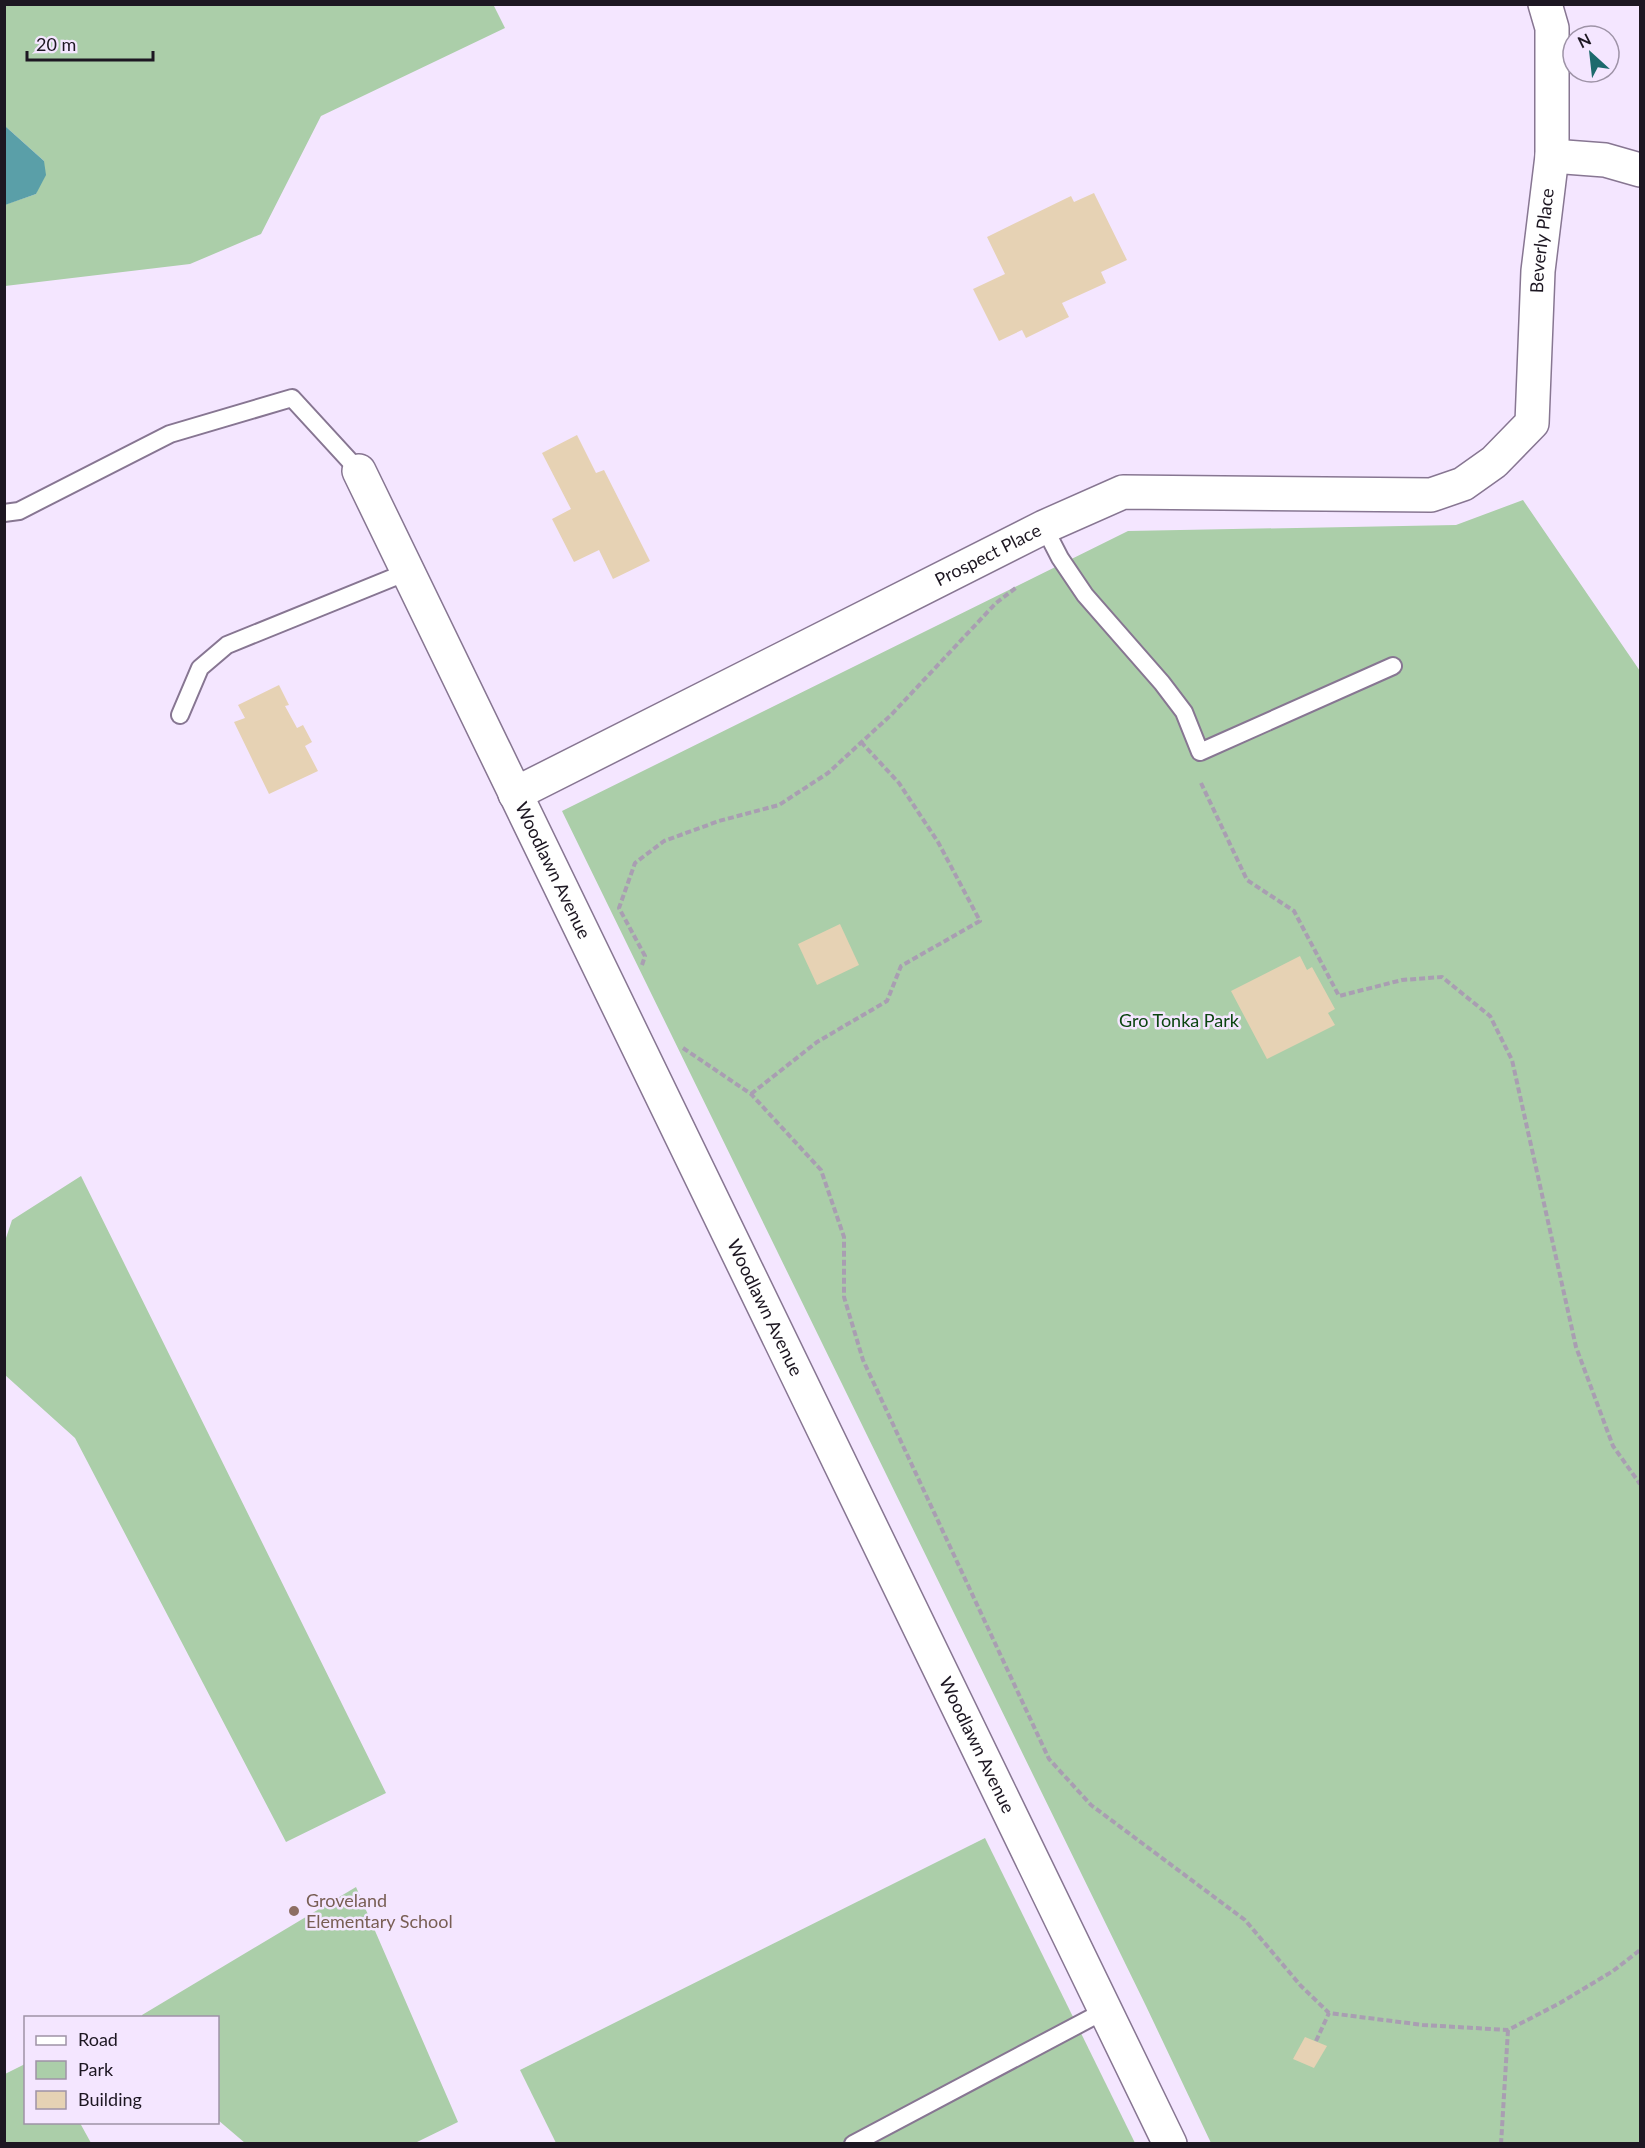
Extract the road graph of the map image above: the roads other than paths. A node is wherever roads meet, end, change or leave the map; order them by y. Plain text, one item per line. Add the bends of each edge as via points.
1 (1545, 4) edge
2 (1552, 156) junction
3 (1641, 170) edge
4 (1494, 462) joint
5 (359, 471) joint
6 (4, 513) edge
7 (1044, 527) junction
8 (407, 572) junction
9 (1393, 666) dead end
10 (180, 715) dead end
11 (515, 794) junction
12 (1104, 2011) junction
13 (853, 2144) edge
14 (1170, 2144) edge

1 - 2 street, Beverly Place via 1552,28
2 - 3 street via 1605,160
2 - 4 street, Beverly Place via 1539,271 1532,423
4 - 7 street, Prospect Place via 1462,484 1431,495 1123,492
5 - 6 lane via 292,398 170,434 19,511
5 - 8 street, Woodlawn Avenue
7 - 9 lane via 1084,595 1184,712 1200,752
7 - 11 street, Prospect Place
8 - 10 lane via 226,645 200,668
8 - 11 street, Woodlawn Avenue
11 - 12 street, Woodlawn Avenue
12 - 13 lane
12 - 14 street, Woodlawn Avenue

